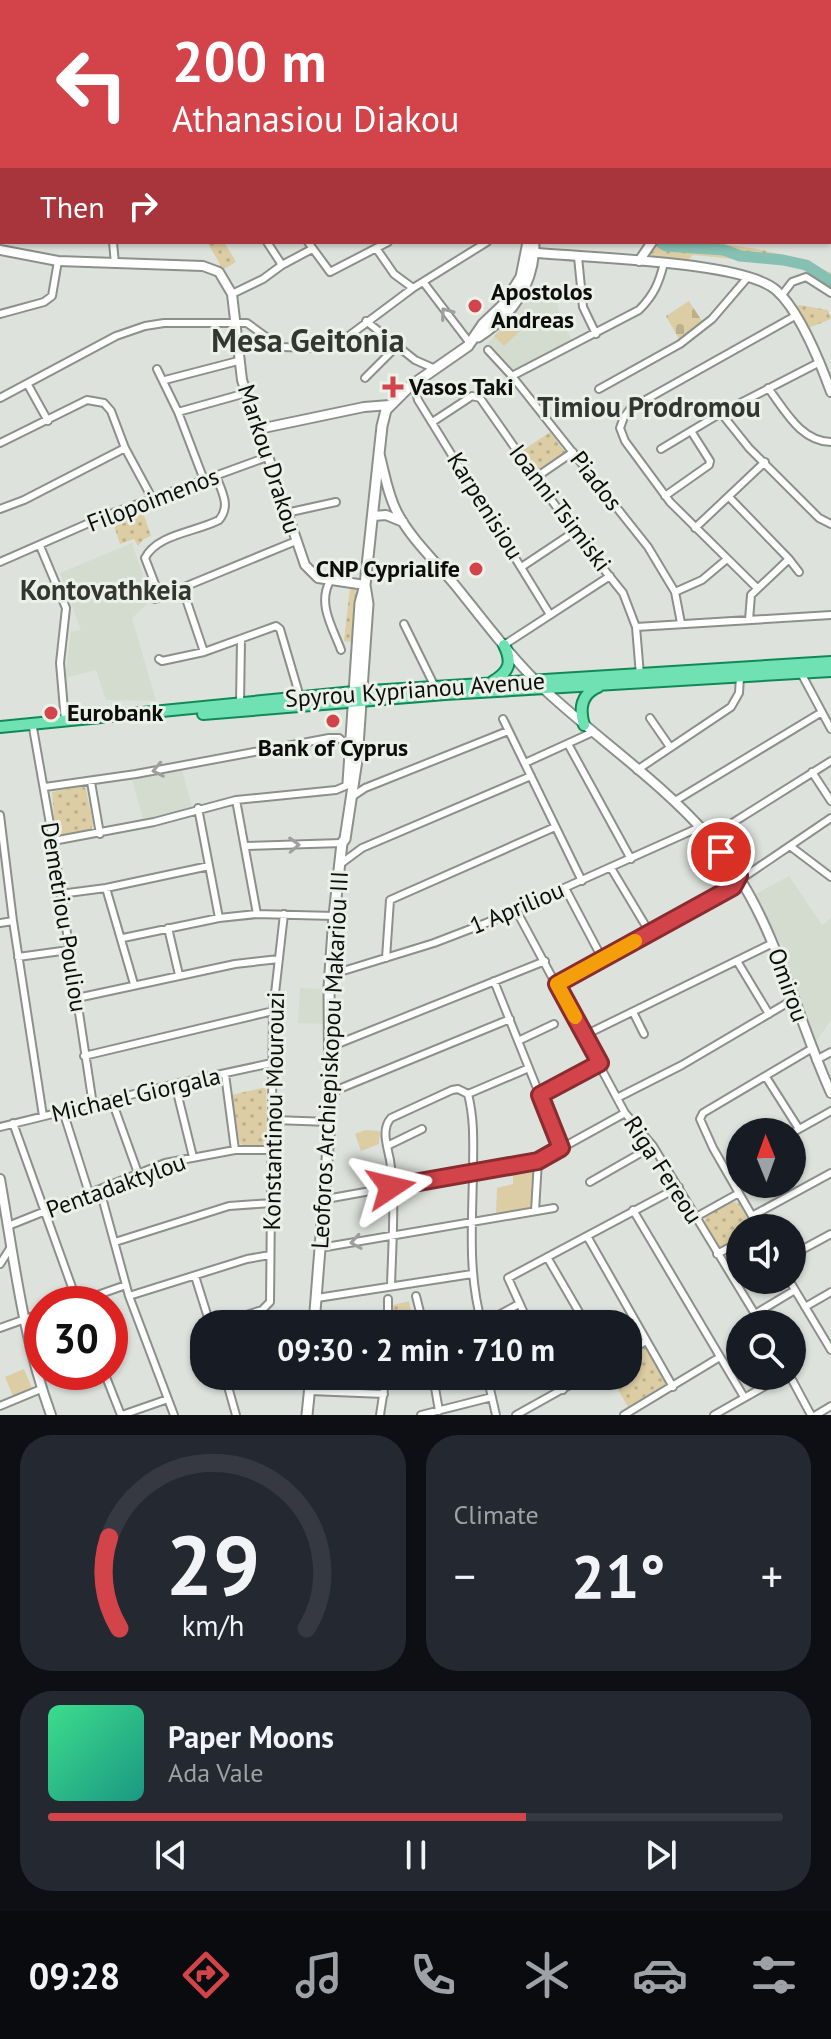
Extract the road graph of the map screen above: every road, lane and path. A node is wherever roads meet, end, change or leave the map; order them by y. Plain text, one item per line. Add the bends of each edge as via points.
1 (113, 244) edge
2 (268, 244) edge
3 (384, 244) edge
4 (484, 244) edge
5 (651, 244) edge
6 (310, 246) edge
7 (531, 247) edge
8 (376, 248) junction
9 (0, 250) edge
10 (578, 257) junction
11 (58, 261) junction
12 (639, 261) junction
13 (664, 263) junction
14 (115, 264) junction
15 (282, 265) junction
16 (748, 277) junction
17 (424, 283) junction
18 (413, 288) junction
19 (831, 293) edge
20 (232, 294) junction
21 (782, 295) junction
22 (0, 314) edge
23 (795, 316) junction
24 (366, 321) junction
25 (234, 322) junction
26 (596, 334) junction
27 (469, 342) junction
28 (398, 345) junction
29 (488, 350) dead end
30 (238, 361) junction
31 (820, 362) junction
32 (435, 366) junction
33 (157, 369) dead end
34 (512, 376) junction
35 (365, 378) dead end
36 (165, 380) junction
37 (414, 383) junction
38 (28, 385) junction
39 (768, 388) junction
40 (599, 389) dead end
41 (831, 392) edge
42 (246, 393) junction
43 (401, 394) junction
44 (1, 395) edge
45 (418, 400) junction
46 (390, 405) junction
47 (364, 407) junction
48 (178, 412) junction
49 (721, 413) junction
50 (48, 421) junction
51 (434, 421) junction
52 (382, 426) junction
53 (259, 429) junction
54 (691, 431) junction
55 (831, 442) edge
56 (0, 443) edge
57 (125, 448) junction
58 (661, 449) dead end
59 (573, 452) junction
60 (380, 455) junction
61 (267, 457) junction
62 (765, 462) junction
63 (216, 476) junction
64 (535, 478) junction
65 (204, 480) junction
66 (665, 496) junction
67 (729, 497) junction
68 (152, 498) junction
69 (336, 502) dead end
70 (0, 509) edge
71 (286, 513) junction
72 (373, 516) junction
73 (403, 522) junction
74 (831, 524) edge
75 (695, 528) junction
76 (574, 532) junction
77 (296, 541) junction
78 (40, 546) junction
79 (727, 559) junction
80 (789, 559) junction
81 (0, 562) edge
82 (523, 566) junction
83 (799, 572) dead end
84 (610, 576) junction
85 (330, 581) junction
86 (365, 585) junction
87 (757, 588) junction
88 (183, 590) junction
89 (675, 592) junction
90 (549, 613) junction
91 (831, 615) edge
92 (749, 620) junction
93 (681, 623) junction
94 (404, 624) dead end
95 (636, 627) junction
96 (241, 640) junction
97 (504, 645) junction
98 (341, 650) dead end
99 (204, 652) junction
100 (159, 659) dead end
101 (831, 662) edge
102 (831, 671) edge
103 (801, 673) junction
104 (640, 675) junction
105 (740, 677) junction
106 (536, 681) junction
107 (491, 684) junction
108 (608, 684) junction
109 (435, 687) junction
110 (545, 690) junction
111 (358, 696) junction
112 (300, 697) junction
113 (240, 704) junction
114 (822, 712) junction
115 (650, 718) dead end
116 (503, 719) dead end
117 (65, 721) junction
118 (33, 728) junction
119 (588, 728) junction
120 (831, 729) edge
121 (0, 730) edge
122 (508, 731) junction
123 (568, 744) junction
124 (349, 747) junction
125 (670, 747) junction
126 (831, 761) edge
127 (525, 763) junction
128 (637, 770) junction
129 (812, 772) junction
130 (531, 776) junction
131 (91, 782) junction
132 (351, 784) junction
133 (45, 787) junction
134 (365, 788) junction
135 (336, 790) junction
136 (350, 797) junction
137 (236, 800) junction
138 (675, 801) junction
139 (831, 801) edge
140 (198, 808) junction
141 (0, 815) edge
142 (831, 818) edge
143 (555, 827) junction
144 (700, 827) junction
145 (100, 834) junction
146 (710, 837) junction
147 (53, 841) junction
148 (344, 841) junction
149 (245, 846) junction
150 (790, 846) junction
151 (362, 848) junction
152 (631, 859) junction
153 (339, 865) junction
154 (209, 866) junction
155 (611, 868) junction
156 (831, 877) edge
157 (741, 880) junction
158 (582, 881) junction
159 (106, 888) junction
160 (565, 888) junction
161 (60, 894) junction
162 (516, 910) junction
163 (257, 914) junction
164 (284, 914) junction
165 (334, 916) junction
166 (219, 918) junction
167 (13, 921) junction
168 (0, 923) edge
169 (168, 928) junction
170 (650, 933) junction
171 (123, 938) junction
172 (773, 943) junction
173 (69, 950) junction
174 (18, 957) junction
175 (386, 958) junction
176 (279, 959) junction
177 (603, 960) junction
178 (545, 961) junction
179 (737, 961) junction
180 (179, 975) junction
181 (330, 975) junction
182 (494, 981) junction
183 (134, 984) junction
184 (557, 984) junction
185 (77, 998) junction
186 (794, 999) junction
187 (273, 1011) junction
188 (633, 1012) junction
189 (769, 1014) junction
190 (510, 1019) junction
191 (554, 1024) dead end
192 (644, 1034) dead end
193 (585, 1035) junction
194 (518, 1041) junction
195 (330, 1047) junction
196 (811, 1049) junction
197 (831, 1052) edge
198 (84, 1056) junction
199 (816, 1060) junction
200 (272, 1063) junction
201 (600, 1063) junction
202 (529, 1068) junction
203 (225, 1074) junction
204 (766, 1077) junction
205 (175, 1084) junction
206 (334, 1089) junction
207 (831, 1093) edge
208 (468, 1094) junction
209 (540, 1095) junction
210 (617, 1098) junction
211 (112, 1101) junction
212 (93, 1105) junction
213 (63, 1111) junction
214 (831, 1111) edge
215 (625, 1113) junction
216 (43, 1116) junction
217 (789, 1118) edge
218 (274, 1120) junction
219 (330, 1122) junction
220 (13, 1123) junction
221 (806, 1125) edge
222 (0, 1127) edge
223 (422, 1129) dead end
224 (387, 1146) junction
225 (653, 1146) junction
226 (561, 1148) junction
227 (235, 1150) junction
228 (272, 1150) junction
229 (193, 1157) junction
230 (538, 1161) junction
231 (726, 1170) edge
232 (472, 1172) junction
233 (138, 1173) junction
234 (831, 1173) edge
235 (0, 1179) edge
236 (590, 1182) dead end
237 (391, 1187) junction
238 (679, 1187) junction
239 (100, 1190) junction
240 (89, 1193) junction
241 (730, 1198) edge
242 (326, 1199) junction
243 (272, 1203) junction
244 (554, 1208) dead end
245 (633, 1210) junction
246 (535, 1211) junction
247 (45, 1212) junction
248 (756, 1214) edge
249 (696, 1217) junction
250 (473, 1221) junction
251 (8, 1226) junction
252 (831, 1234) edge
253 (392, 1236) junction
254 (587, 1236) junction
255 (115, 1242) junction
256 (11, 1247) junction
257 (806, 1247) edge
258 (320, 1248) junction
259 (726, 1249) edge
260 (717, 1254) junction
261 (270, 1255) junction
262 (547, 1257) junction
263 (0, 1264) edge
264 (472, 1274) junction
265 (195, 1276) junction
266 (126, 1285) junction
267 (69, 1286) edge
268 (123, 1286) edge
269 (391, 1286) junction
270 (831, 1292) edge
271 (788, 1294) edge
272 (797, 1294) edge
273 (129, 1296) junction
274 (416, 1296) dead end
275 (317, 1298) junction
276 (388, 1299) dead end
277 (519, 1304) junction
278 (805, 1307) junction
279 (206, 1310) edge
280 (257, 1310) edge
281 (316, 1310) edge
282 (388, 1310) edge
283 (420, 1310) edge
284 (478, 1310) edge
285 (508, 1310) edge
286 (522, 1310) edge
287 (578, 1310) edge
288 (752, 1310) edge
289 (762, 1310) edge
290 (23, 1319) junction
291 (24, 1323) edge
292 (0, 1328) edge
293 (646, 1341) junction
294 (642, 1343) edge
295 (830, 1347) edge
296 (720, 1357) junction
297 (673, 1387) junction
298 (39, 1390) edge
299 (41, 1390) edge
300 (112, 1390) edge
301 (229, 1390) edge
302 (384, 1390) edge
303 (435, 1390) edge
304 (490, 1390) edge
305 (563, 1390) edge
306 (757, 1390) edge
307 (799, 1390) edge
308 (310, 1391) joint
309 (384, 1394) junction
310 (492, 1397) junction
311 (744, 1397) junction
312 (168, 1399) junction
313 (0, 1406) edge
314 (831, 1406) edge
315 (439, 1411) junction
316 (51, 1415) edge
317 (122, 1415) edge
318 (174, 1415) edge
319 (236, 1415) edge
320 (307, 1415) edge
321 (380, 1415) edge
322 (421, 1415) edge
323 (496, 1415) edge
324 (516, 1415) edge
325 (624, 1415) edge
326 (716, 1415) edge
327 (814, 1415) edge

1 - 14 street
2 - 15 street
3 - 8 street
4 - 17 street
5 - 12 street
6 - 8 street via 330,272
6 - 15 street
7 - 10 street
7 - 27 main road, Leoforos Archiepiskopou Makariou III via 527,285 519,299
8 - 18 street via 394,274
9 - 11 street
10 - 12 street
10 - 26 street via 583,307
11 - 14 street
11 - 22 street via 52,296
12 - 13 street
13 - 16 street
13 - 26 street via 652,298
14 - 20 street via 203,266 219,272
15 - 20 street
16 - 21 street
16 - 40 street via 712,319 680,344
17 - 18 street
27 -> 17 street
18 - 24 street
19 - 21 street via 800,277
20 - 25 street, Markou Drakou
21 - 23 street
23 - 31 street
23 - 66 street via 631,408 624,417 620,428 625,441
24 - 25 street via 335,345 310,349 280,347 253,325
24 - 28 street
25 - 30 street, Markou Drakou
25 - 38 street via 143,326
26 - 34 street
27 - 32 main road, Leoforos Archiepiskopou Makariou III
28 - 32 street via 415,360
28 - 35 street
29 - 34 street, Piados
30 - 36 street
30 - 42 street, Markou Drakou
31 - 39 street
31 - 41 street
32 - 37 main road, Leoforos Archiepiskopou Makariou III
33 - 36 street
34 - 59 street, Piados
36 - 48 street
37 - 43 main road, Leoforos Archiepiskopou Makariou III
37 - 45 street, Karpenisiou
38 - 44 street
38 - 50 street
39 - 49 street
39 - 55 street via 799,428
42 - 48 street
42 - 53 street, Markou Drakou
43 - 45 street
43 - 46 main road, Leoforos Archiepiskopou Makariou III
45 - 51 street, Karpenisiou
46 - 47 street
46 - 52 main road, Leoforos Archiepiskopou Makariou III
47 - 52 street via 374,410
47 - 53 street
48 - 65 street
49 - 54 street
49 - 62 street
50 - 56 street
50 - 57 street via 87,400 104,403
51 - 64 street, Ioanni Tsimiski via 472,396 480,398
51 - 82 street, Karpenisiou
52 - 60 main road, Leoforos Archiepiskopou Makariou III
53 - 61 street, Markou Drakou
54 - 58 street
54 - 66 street via 710,463
57 - 68 street
57 - 70 street
59 - 64 street
59 - 89 street, Piados via 648,547
60 - 72 main road, Leoforos Archiepiskopou Makariou III
60 - 73 street, Omirou
61 - 63 street, Filopoimenos
61 - 71 street, Markou Drakou
62 - 67 street
62 - 74 street
63 - 65 street, Filopoimenos
63 - 88 street via 226,502 219,520 159,543 145,558 158,598
64 - 76 street, Ioanni Tsimiski
65 - 68 street, Filopoimenos
66 - 75 street
67 - 75 street
67 - 80 street
68 - 78 street, Filopoimenos
69 - 71 street
71 - 77 street, Markou Drakou
72 - 73 street
72 - 86 main road, Leoforos Archiepiskopou Makariou III
73 - 97 street, Omirou
75 - 79 street
76 - 82 street
76 - 84 street, Ioanni Tsimiski
77 - 85 street, Markou Drakou via 311,574
77 - 88 street
78 - 81 street, Filopoimenos
78 - 117 street via 66,608 60,663
79 - 87 street
79 - 89 street via 702,580
80 - 83 street
80 - 87 street
82 - 90 street, Karpenisiou
84 - 90 street
84 - 95 street, Ioanni Tsimiski
85 - 86 street
85 - 98 street via 324,604
86 - 111 main road, Leoforos Archiepiskopou Makariou III
87 - 92 street
88 - 99 street
89 - 93 street, Piados
90 - 97 street
91 - 92 street
92 - 93 street
93 - 95 street
94 - 109 street
95 - 104 street, Ioanni Tsimiski
96 - 99 street
96 - 112 street via 280,629
96 - 113 street
97 - 106 street, Omirou
97 - 107 main road via 509,666
99 - 100 street
101 - 104 main road, Spyrou Kyprianou Avenue
102 - 103 main road, Spyrou Kyprianou Avenue
103 - 105 main road, Spyrou Kyprianou Avenue
103 - 114 street
104 - 106 main road, Spyrou Kyprianou Avenue
105 - 108 main road, Spyrou Kyprianou Avenue
105 - 125 street via 735,703
106 - 107 main road, Spyrou Kyprianou Avenue
106 - 110 street, Omirou
107 - 109 main road, Spyrou Kyprianou Avenue
108 - 110 main road, Spyrou Kyprianou Avenue
108 - 119 main road via 591,690 583,701 581,714
109 - 111 main road, Spyrou Kyprianou Avenue
110 - 111 main road, Spyrou Kyprianou Avenue
110 - 119 street, Omirou
111 - 112 main road, Spyrou Kyprianou Avenue
111 - 118 main road, Spyrou Kyprianou Avenue
111 - 124 main road, Leoforos Archiepiskopou Makariou III
111 - 132 main road, Leoforos Archiepiskopou Makariou III
112 - 113 main road, Spyrou Kyprianou Avenue
113 - 117 main road, Spyrou Kyprianou Avenue
114 - 120 street
114 - 138 street
115 - 125 street
116 - 122 street
117 - 121 main road, Spyrou Kyprianou Avenue
118 - 121 main road, Spyrou Kyprianou Avenue
118 - 133 street, Demetriou Pouliou
119 - 123 street
119 - 128 street, Omirou
122 - 127 street
122 - 134 street
123 - 127 street
123 - 152 street
124 -> 131 street via 339,738 329,738
124 - 132 main road, Leoforos Archiepiskopou Makariou III
125 - 128 street
126 - 129 street
127 - 130 street
128 - 138 street, Omirou
129 - 139 street
129 - 146 street
130 - 143 street
130 - 151 street
131 - 133 street
131 - 145 street
132 - 134 street
132 - 135 street
132 - 136 main road, Leoforos Archiepiskopou Makariou III
133 - 147 street, Demetriou Pouliou
134 - 136 street
135 - 136 street
135 - 137 street
136 - 148 main road, Leoforos Archiepiskopou Makariou III
137 - 140 street
137 - 149 street
138 - 144 street, Omirou
140 - 145 street
140 - 154 street
141 - 167 street
142 - 150 street
143 - 158 street
143 - 175 street via 393,897 388,905
144 - 146 street, Omirou
144 - 152 street, 1 Apriliou
145 - 147 street
146 - 157 street, Omirou
147 - 161 street, Demetriou Pouliou
149 -> 148 street
148 - 151 street
148 - 153 main road, Leoforos Archiepiskopou Makariou III
149 - 163 street
150 - 156 street
150 - 157 street
151 - 153 street
152 - 155 street, 1 Apriliou
153 - 165 main road, Leoforos Archiepiskopou Makariou III
154 - 159 street
154 - 166 street
155 - 158 street, 1 Apriliou
155 - 170 street
157 - 170 street
157 - 172 street, Omirou
158 - 160 street, 1 Apriliou
159 - 161 street
159 - 171 street
160 - 162 street, 1 Apriliou
160 - 177 street
161 - 173 street, Demetriou Pouliou
162 - 175 street, 1 Apriliou
162 - 178 street, Riga Fereou
163 - 164 street
163 - 166 street
164 - 165 street
164 - 176 street, Konstantinou Mourouzi
165 - 181 main road, Leoforos Archiepiskopou Makariou III
166 - 169 street
167 - 168 street
167 - 174 street
169 - 171 street
169 - 180 street
170 - 177 street
171 - 183 street
172 - 179 street
172 - 186 street, Omirou
173 - 174 street
173 - 185 street, Demetriou Pouliou
174 - 216 street
175 - 181 street, 1 Apriliou
176 - 180 street
176 - 187 street, Konstantinou Mourouzi
177 - 184 street
178 - 182 street
178 - 184 street, Riga Fereou
179 - 188 street
179 - 189 street
180 - 183 street
181 - 195 main road, Leoforos Archiepiskopou Makariou III
182 - 190 street
182 - 195 street
183 - 185 street
184 - 193 street, Riga Fereou
185 - 198 street, Demetriou Pouliou
186 - 189 street
186 - 196 street, Omirou
187 - 198 street
187 - 200 street, Konstantinou Mourouzi
188 - 192 street
188 - 193 street
189 - 210 street
190 - 194 street
190 - 206 street
191 - 194 street
193 - 201 street, Riga Fereou
194 - 202 street
195 - 206 main road, Leoforos Archiepiskopou Makariou III
196 - 199 street, Omirou
196 - 204 street
197 - 199 street
198 - 212 street, Demetriou Pouliou
199 - 207 street, Omirou
200 - 203 street, Michael Giorgala
200 - 218 street, Konstantinou Mourouzi
201 - 209 street
201 - 210 street, Riga Fereou
202 - 208 street
202 - 209 street
203 - 205 street, Michael Giorgala
203 - 227 street
204 - 217 street
204 - 231 street via 700,1119
205 - 211 street, Michael Giorgala
205 - 229 street
206 - 219 main road, Leoforos Archiepiskopou Makariou III
208 - 224 street via 452,1090 391,1118 386,1123
208 - 232 street via 475,1125
209 - 226 street
210 - 215 street, Riga Fereou
211 - 212 street, Michael Giorgala
211 - 233 street
212 - 213 street, Michael Giorgala
213 - 216 street, Michael Giorgala
213 - 240 street
214 - 221 street
215 - 225 street, Riga Fereou
215 - 226 street
216 - 220 street, Michael Giorgala
218 - 219 street
218 - 228 street, Konstantinou Mourouzi
219 - 242 main road, Leoforos Archiepiskopou Makariou III
220 - 222 street, Michael Giorgala
220 - 247 street
223 - 224 street
224 - 237 street
225 - 236 street
225 - 238 street, Riga Fereou
226 - 230 street
227 - 228 street, Pentadaktylou
227 - 229 street, Pentadaktylou
228 - 243 street, Konstantinou Mourouzi
229 - 233 street, Pentadaktylou
230 - 232 street
230 - 246 street
232 - 237 street
232 - 250 street
233 - 239 street, Pentadaktylou
234 - 248 street
235 - 251 street
237 - 242 street
237 - 253 street
238 - 245 street
238 - 249 street, Riga Fereou
239 - 240 street, Pentadaktylou
239 - 255 street
240 - 247 street, Pentadaktylou
241 - 249 street
242 - 258 main road, Leoforos Archiepiskopou Makariou III
243 - 255 street via 229,1206
243 - 261 street, Konstantinou Mourouzi
244 - 246 street
245 - 254 street
245 - 296 street
246 - 250 street
247 - 251 street, Pentadaktylou
247 - 267 street
249 - 260 street, Riga Fereou
250 - 253 street
250 - 264 street
251 - 256 street
252 - 257 street
253 -> 258 street
253 - 269 street
254 - 262 street
254 - 293 street
255 - 266 street
256 - 263 street
256 - 290 street
258 - 275 main road, Leoforos Archiepiskopou Makariou III
259 - 260 street
260 - 288 street, Riga Fereou
261 - 265 street
261 - 280 street, Konstantinou Mourouzi via 271,1295 266,1307
262 - 277 street via 508,1278
262 - 287 street
264 - 269 street
264 - 284 street
265 - 273 street
265 - 279 street
266 - 268 street
266 - 273 street
269 - 275 street
270 - 278 street
271 - 289 street
272 - 278 street
273 - 312 street
274 - 283 street
275 - 281 main road, Leoforos Archiepiskopou Makariou III
276 - 282 street
277 - 285 street
277 - 286 street
278 - 295 street
290 - 291 street
290 - 292 street
293 - 294 street
293 - 297 street
296 - 297 street
296 - 311 street
297 - 325 street
298 - 313 street
299 - 316 street
300 - 317 street
301 - 319 street
302 - 309 street
303 - 315 street
304 - 310 street
305 - 324 street
306 - 311 street
307 - 327 street
308 - 309 street
308 - 320 main road
309 - 321 street
310 - 315 street
310 - 323 street
311 - 326 street
312 - 317 street
312 - 318 street
314 - 327 street
315 - 322 street

